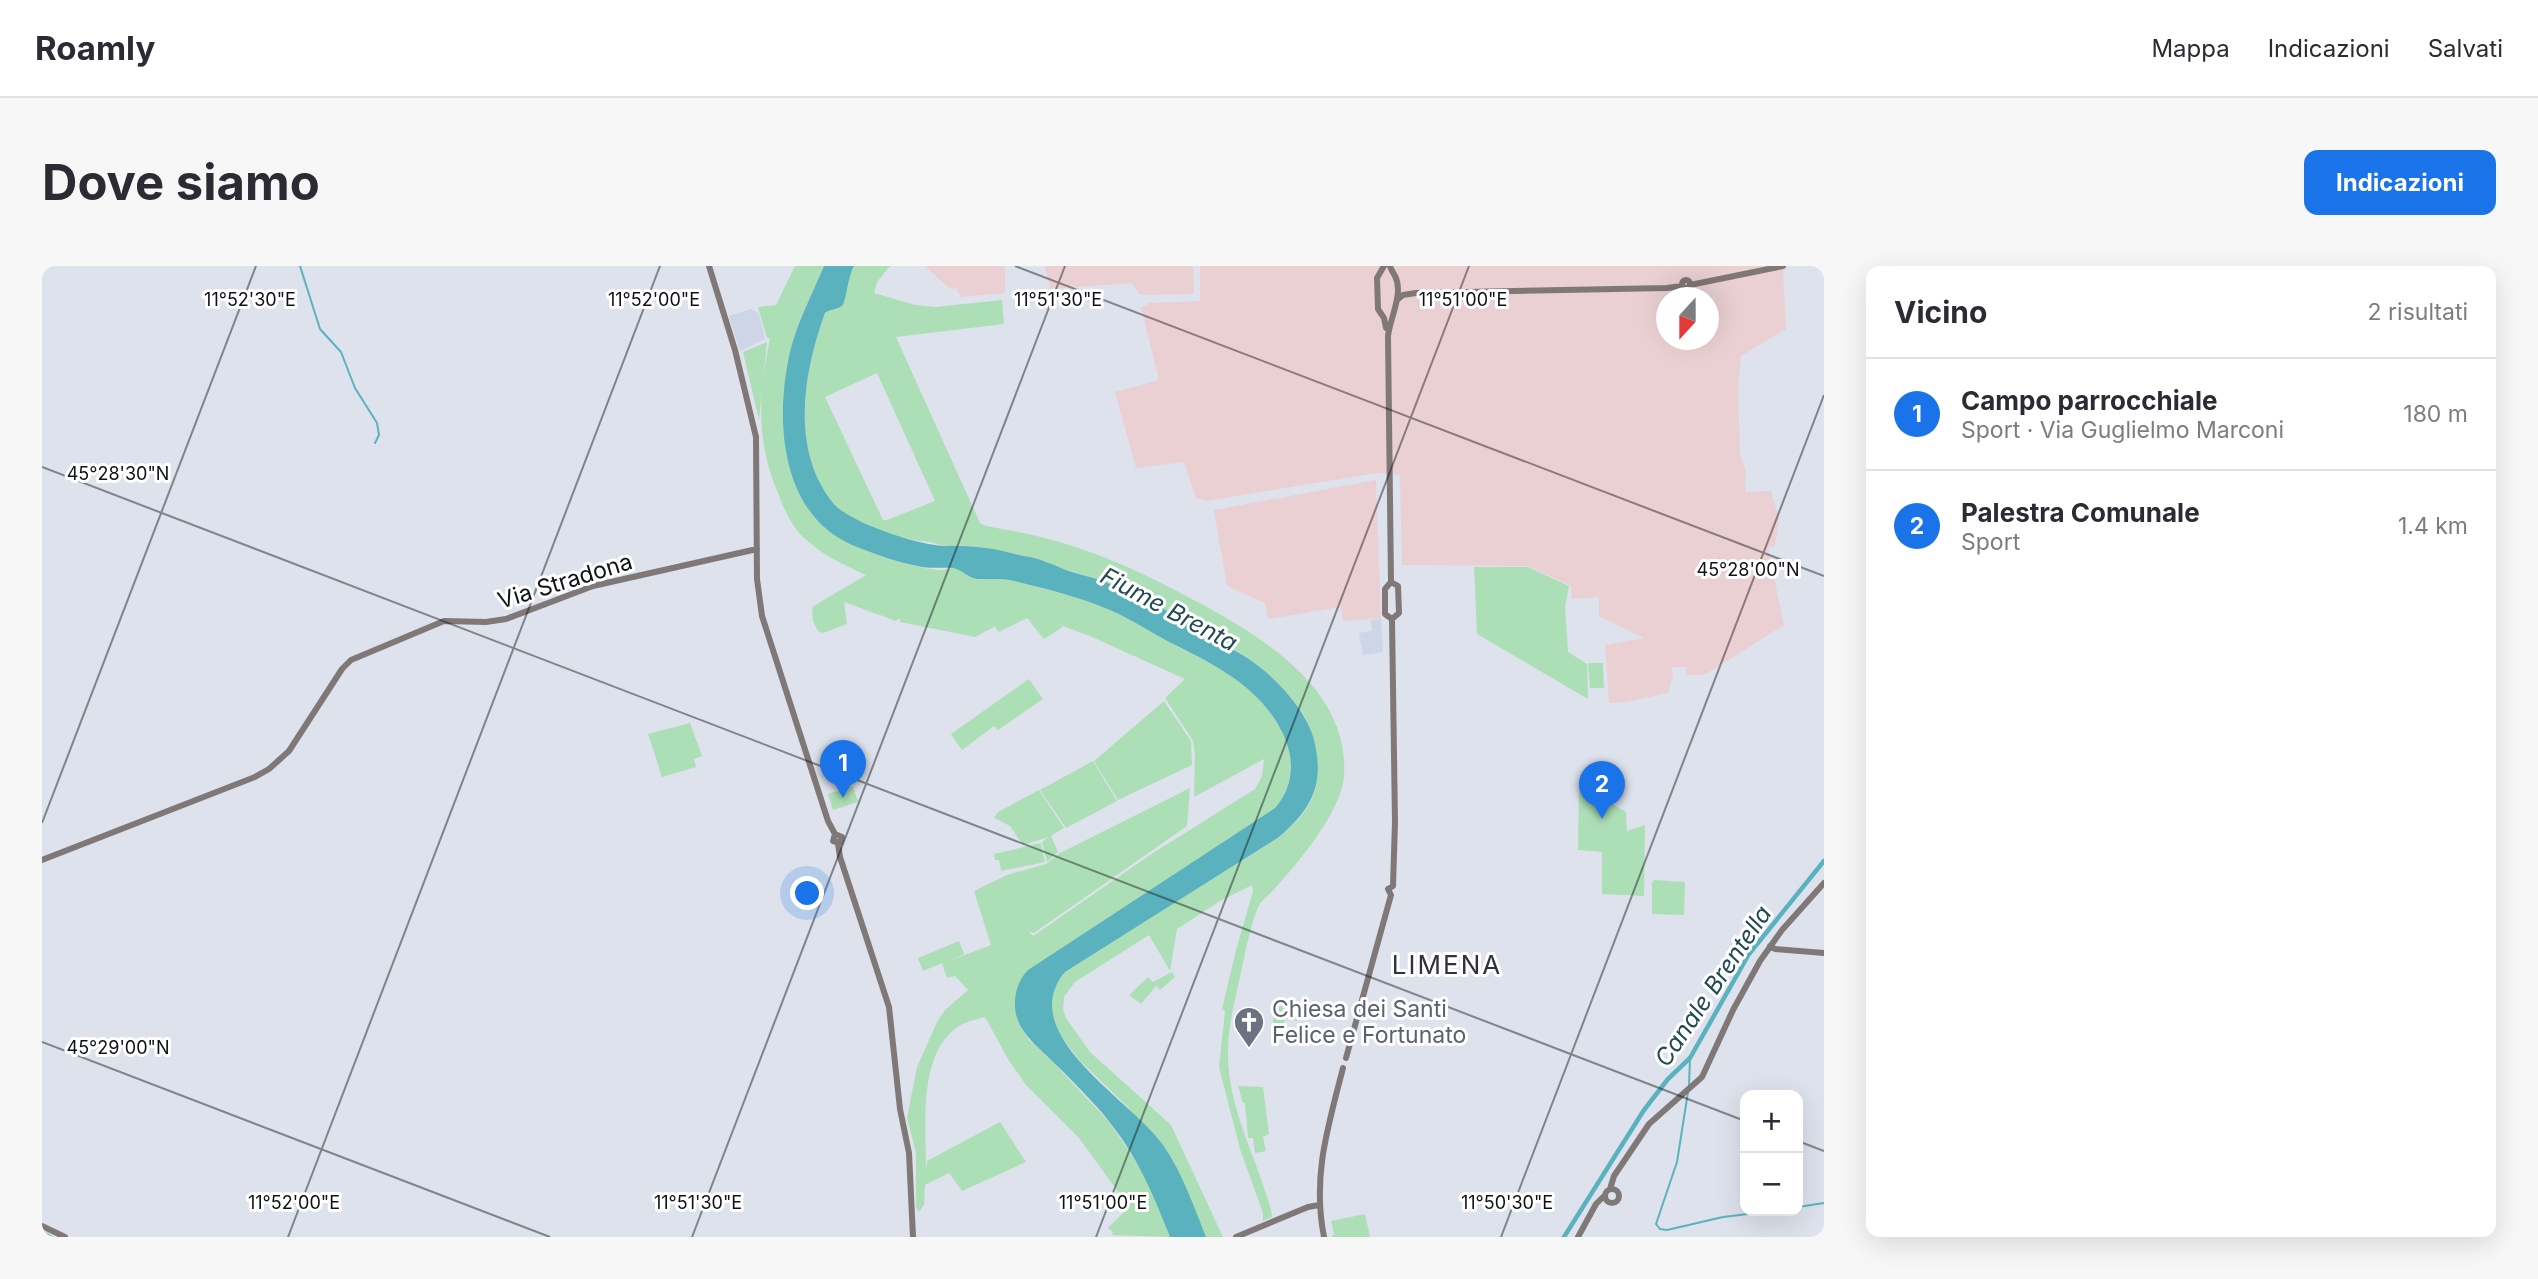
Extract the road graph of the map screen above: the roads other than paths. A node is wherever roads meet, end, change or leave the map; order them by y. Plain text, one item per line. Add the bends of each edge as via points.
1 (709, 266) edge
2 (1783, 266) edge
3 (1387, 268) edge
4 (1397, 284) junction
5 (1416, 293) junction
6 (1397, 300) junction
7 (1382, 314) junction
8 (1393, 314) junction
9 (1388, 336) junction
10 (757, 549) junction
11 (1391, 582) junction
12 (1392, 619) junction
13 (42, 860) edge
14 (1824, 883) edge
15 (1770, 946) junction
16 (1824, 953) edge
17 (1613, 1187) junction
18 (1603, 1199) junction
19 (1319, 1205) junction
20 (42, 1226) edge
21 (65, 1237) edge
22 (913, 1237) edge
23 (1236, 1237) edge
24 (1324, 1237) edge
25 (1578, 1237) edge

1 - 10 street via 756,437
2 - 5 street via 1687,288
3 - 4 street
3 - 7 street via 1377,278
4 - 5 street
4 - 6 street
5 - 6 street
6 - 8 street
7 - 8 street
7 - 9 street
8 - 9 street
9 - 11 street
10 - 13 street, Via Stradona via 593,586 506,619 444,621 351,660 294,743 269,769
10 - 22 street via 765,631 888,1007 911,1179
11 - 12 street via 1384,589 1385,614
11 - 12 street via 1398,586 1399,602 1399,613
12 - 19 street via 1393,886 1388,889 1391,895 1346,1058 1339,1061 1343,1068 1322,1149
14 - 15 street
15 - 16 street
15 - 17 street via 1733,1010 1707,1068 1649,1124
17 - 18 street
17 - 18 street via 1619,1195 1617,1201
18 - 25 street
19 - 23 street
19 - 24 street
20 - 21 street

